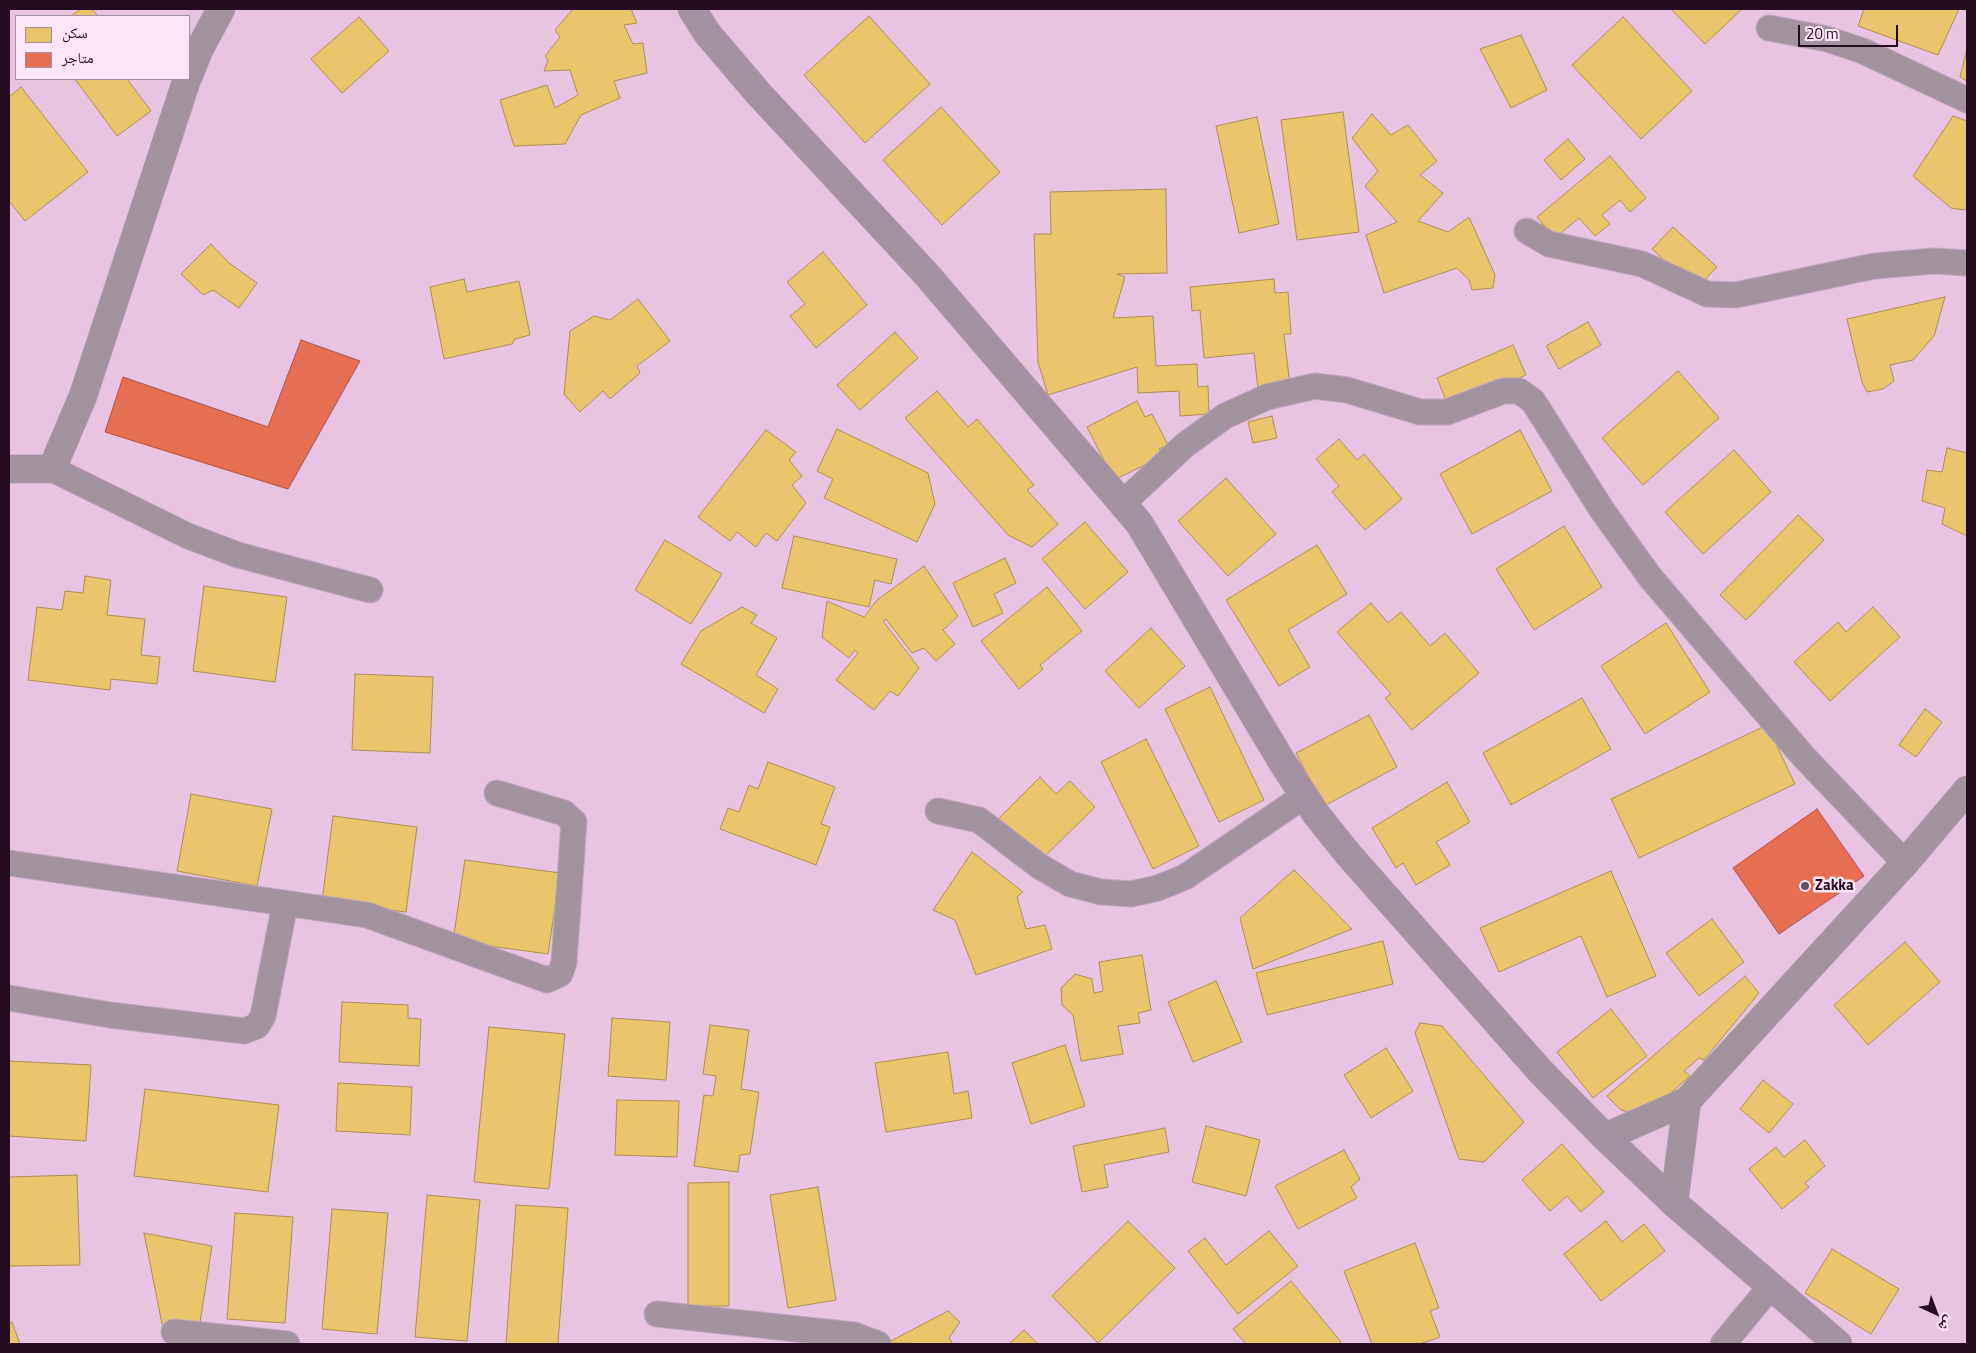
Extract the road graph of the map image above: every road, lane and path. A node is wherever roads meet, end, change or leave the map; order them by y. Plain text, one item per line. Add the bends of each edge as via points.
1 (222, 9) edge
2 (692, 9) edge
3 (1769, 28) dead end
4 (190, 72) edge
5 (187, 80) edge
6 (1967, 100) edge
7 (1527, 231) dead end
8 (1967, 264) edge
9 (52, 468) junction
10 (9, 469) edge
11 (1123, 503) junction
12 (370, 590) dead end
13 (1967, 790) edge
14 (497, 793) dead end
15 (1304, 796) junction
16 (938, 811) dead end
17 (9, 863) edge
18 (1905, 863) junction
19 (285, 904) junction
20 (9, 998) edge
21 (1687, 1101) junction
22 (1605, 1137) junction
23 (1674, 1203) junction
24 (1771, 1286) junction
25 (657, 1314) dead end
26 (174, 1332) dead end
27 (286, 1344) edge
28 (878, 1344) edge
29 (1723, 1344) edge
30 (1838, 1344) edge

1 - 4 street
2 - 11 main road via 707,33 758,93 927,275
3 - 6 street via 1827,39 1863,51
5 - 9 street via 83,396
7 - 8 street via 1548,244 1642,264 1707,294 1736,295 1874,266 1934,261
9 - 10 street
9 - 12 street via 188,536 238,555
11 - 15 main road via 1139,523
11 - 18 street via 1185,445 1225,416 1267,397 1315,386 1347,390 1420,412 1447,412 1503,391 1520,391 1533,401 1602,510 1650,577 1803,756
13 - 18 street
14 - 19 street via 564,812 574,822 564,962 560,974 547,980 367,915
15 - 16 street via 1184,877 1158,888 1131,894 1101,892 1070,884 1039,866 979,820
15 - 22 main road via 1355,861 1541,1072
17 - 19 street
18 - 21 street
19 - 20 street via 263,1016 257,1026 244,1031 110,1015
21 - 22 street
21 - 23 street
22 - 23 main road
23 - 24 main road
24 - 29 street
24 - 30 main road
25 - 28 street via 854,1334
26 - 27 street

